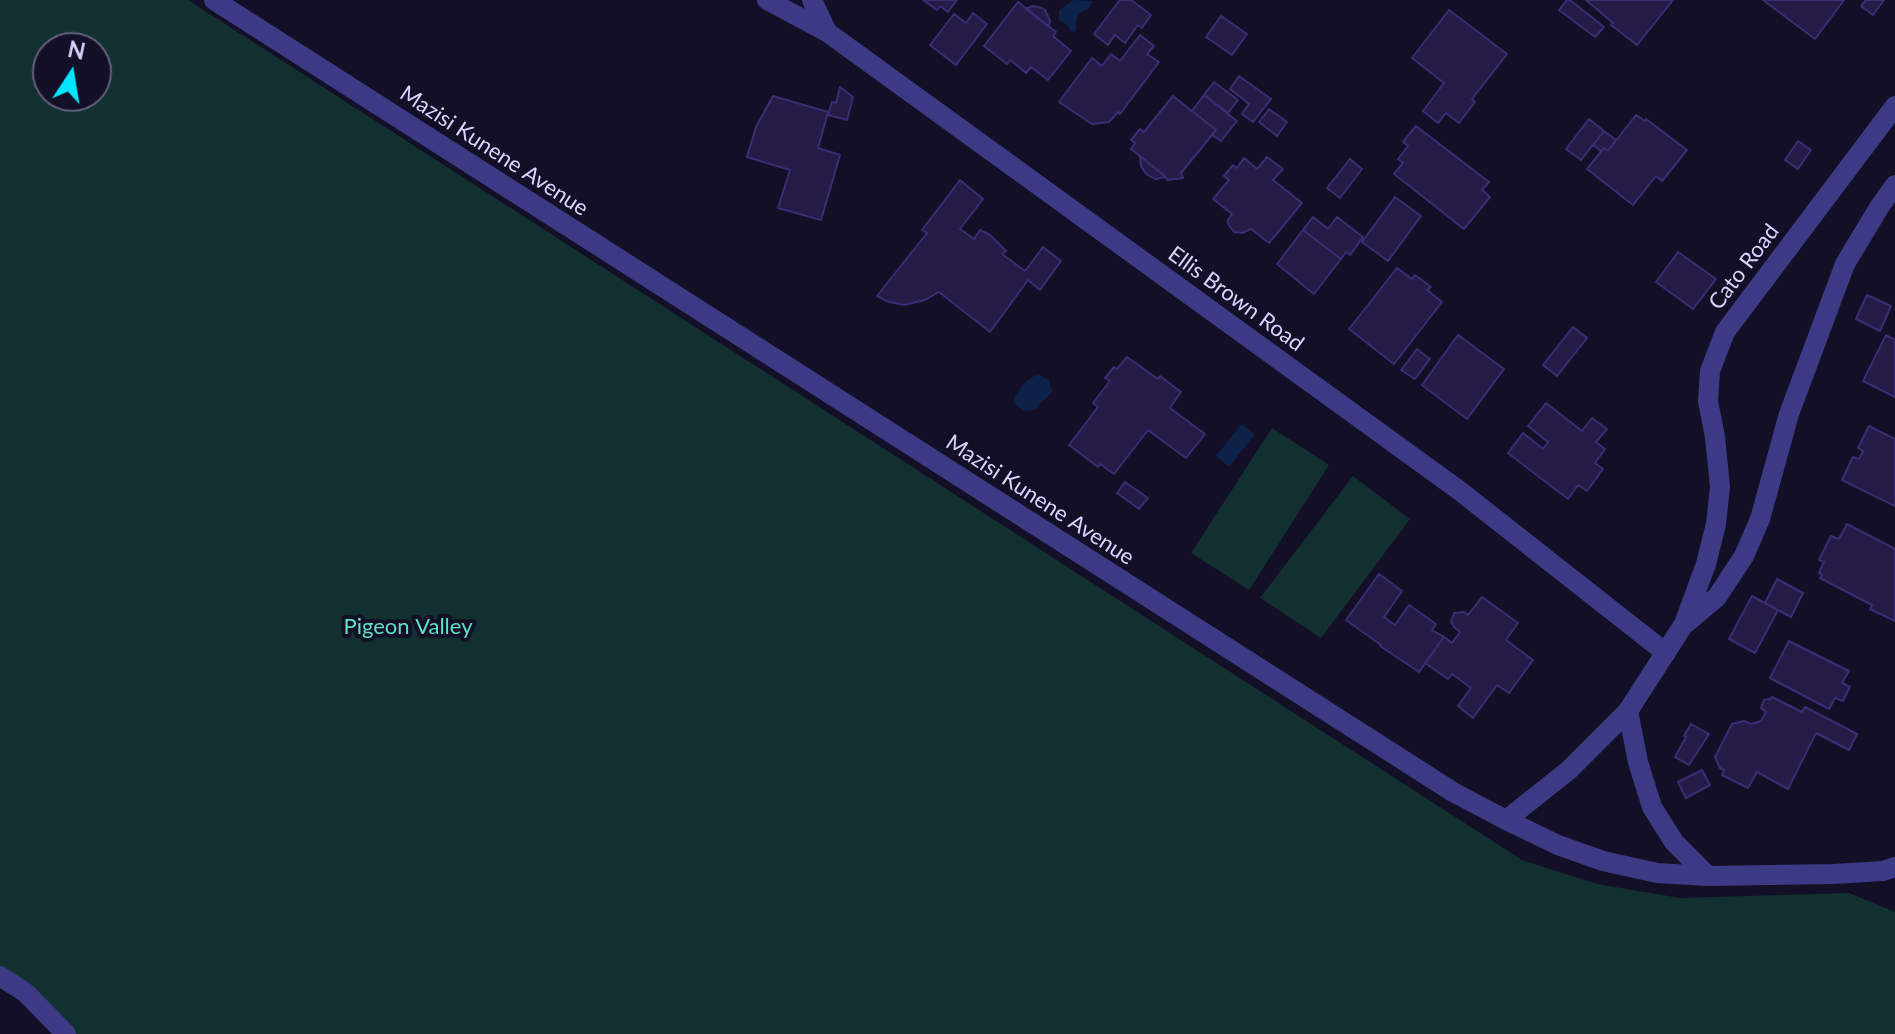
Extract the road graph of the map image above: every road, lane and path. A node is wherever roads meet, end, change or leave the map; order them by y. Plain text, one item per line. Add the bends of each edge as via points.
1 (214, 0) edge
2 (767, 0) edge
3 (812, 0) edge
4 (827, 32) junction
5 (1895, 106) edge
6 (1895, 185) edge
7 (1684, 624) junction
8 (1666, 653) junction
9 (1628, 711) junction
10 (1506, 820) junction
11 (1891, 872) edge
12 (1708, 876) junction
13 (0, 976) edge
14 (66, 1034) edge

1 - 10 street, Mazisi Kunene Avenue via 1453,792
2 - 4 street, Ellis Brown Road
3 - 4 street
4 - 8 street, Ellis Brown Road via 1460,491
5 - 7 street, Cato Road via 1725,332 1710,371 1708,401 1720,487 1716,524
6 - 7 street, Cato Road via 1845,264 1744,556 1717,597
7 - 8 street, Cato Road
8 - 9 street, Cato Road
9 - 10 street, Cato Road via 1569,770
9 - 12 street via 1652,807 1674,842
10 - 12 street, Mazisi Kunene Avenue via 1603,861 1657,873
11 - 12 street, Mazisi Kunene Avenue
13 - 14 street via 26,993

